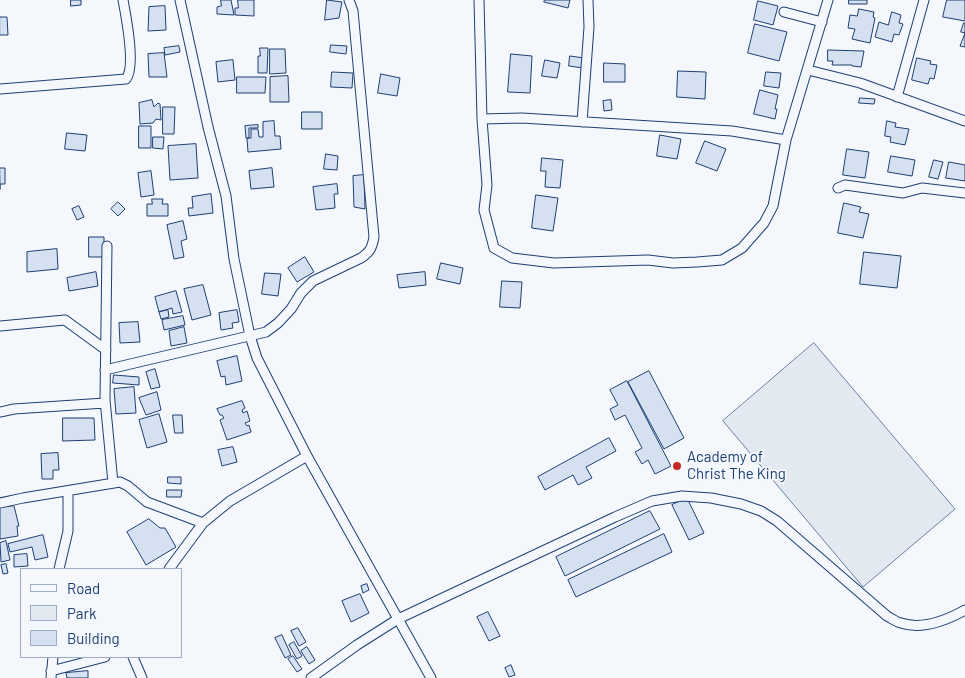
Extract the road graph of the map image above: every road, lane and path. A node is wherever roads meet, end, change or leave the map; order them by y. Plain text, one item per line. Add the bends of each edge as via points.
1 (123, 0) edge
2 (180, 0) edge
3 (349, 0) edge
4 (354, 0) edge
5 (479, 0) edge
6 (588, 0) edge
7 (828, 0) edge
8 (924, 0) edge
9 (353, 11) junction
10 (784, 12) dead end
11 (822, 22) junction
12 (808, 70) junction
13 (0, 89) edge
14 (897, 97) junction
15 (482, 119) junction
16 (965, 121) edge
17 (582, 122) junction
18 (786, 140) junction
19 (838, 188) dead end
20 (965, 193) edge
21 (107, 246) dead end
22 (0, 326) edge
23 (250, 336) junction
24 (106, 350) junction
25 (105, 370) junction
26 (105, 402) junction
27 (0, 412) edge
28 (307, 456) junction
29 (113, 483) junction
30 (68, 490) junction
31 (0, 503) edge
32 (203, 523) junction
33 (59, 568) edge
34 (170, 568) edge
35 (965, 610) edge
36 (398, 619) junction
37 (52, 658) edge
38 (102, 658) edge
39 (133, 658) edge
40 (51, 674) edge
41 (314, 677) edge
42 (142, 678) edge
43 (431, 678) edge

1 - 13 street via 130,45 130,74 126,79
2 - 23 street via 226,196 234,259
3 - 9 street
4 - 9 street
5 - 15 street
6 - 17 street
7 - 11 street
8 - 14 street
9 - 23 street via 374,237 372,247 368,254 306,286 278,323 266,332
10 - 11 street
11 - 12 street
12 - 14 street via 860,83
12 - 18 street
14 - 16 street
15 - 17 street
15 - 18 street via 487,185 484,210 494,248 512,258 554,263 722,260 742,248 764,223 773,206
17 - 18 street via 732,131
19 - 20 street via 845,185 903,193 922,188
21 - 24 street
22 - 24 street via 65,320
23 - 25 street
23 - 28 street
24 - 25 street
25 - 26 street
26 - 27 street
26 - 29 street
28 - 32 street via 230,501
28 - 36 street
29 - 30 street
29 - 32 street via 120,482 147,502
30 - 31 street
30 - 33 street via 68,530
32 - 34 street
35 - 36 street via 942,621 920,625 901,623 887,616 761,511 711,498 682,496 652,501 615,517
36 - 41 street
36 - 43 street
37 - 40 street
38 - 40 street
39 - 42 street

